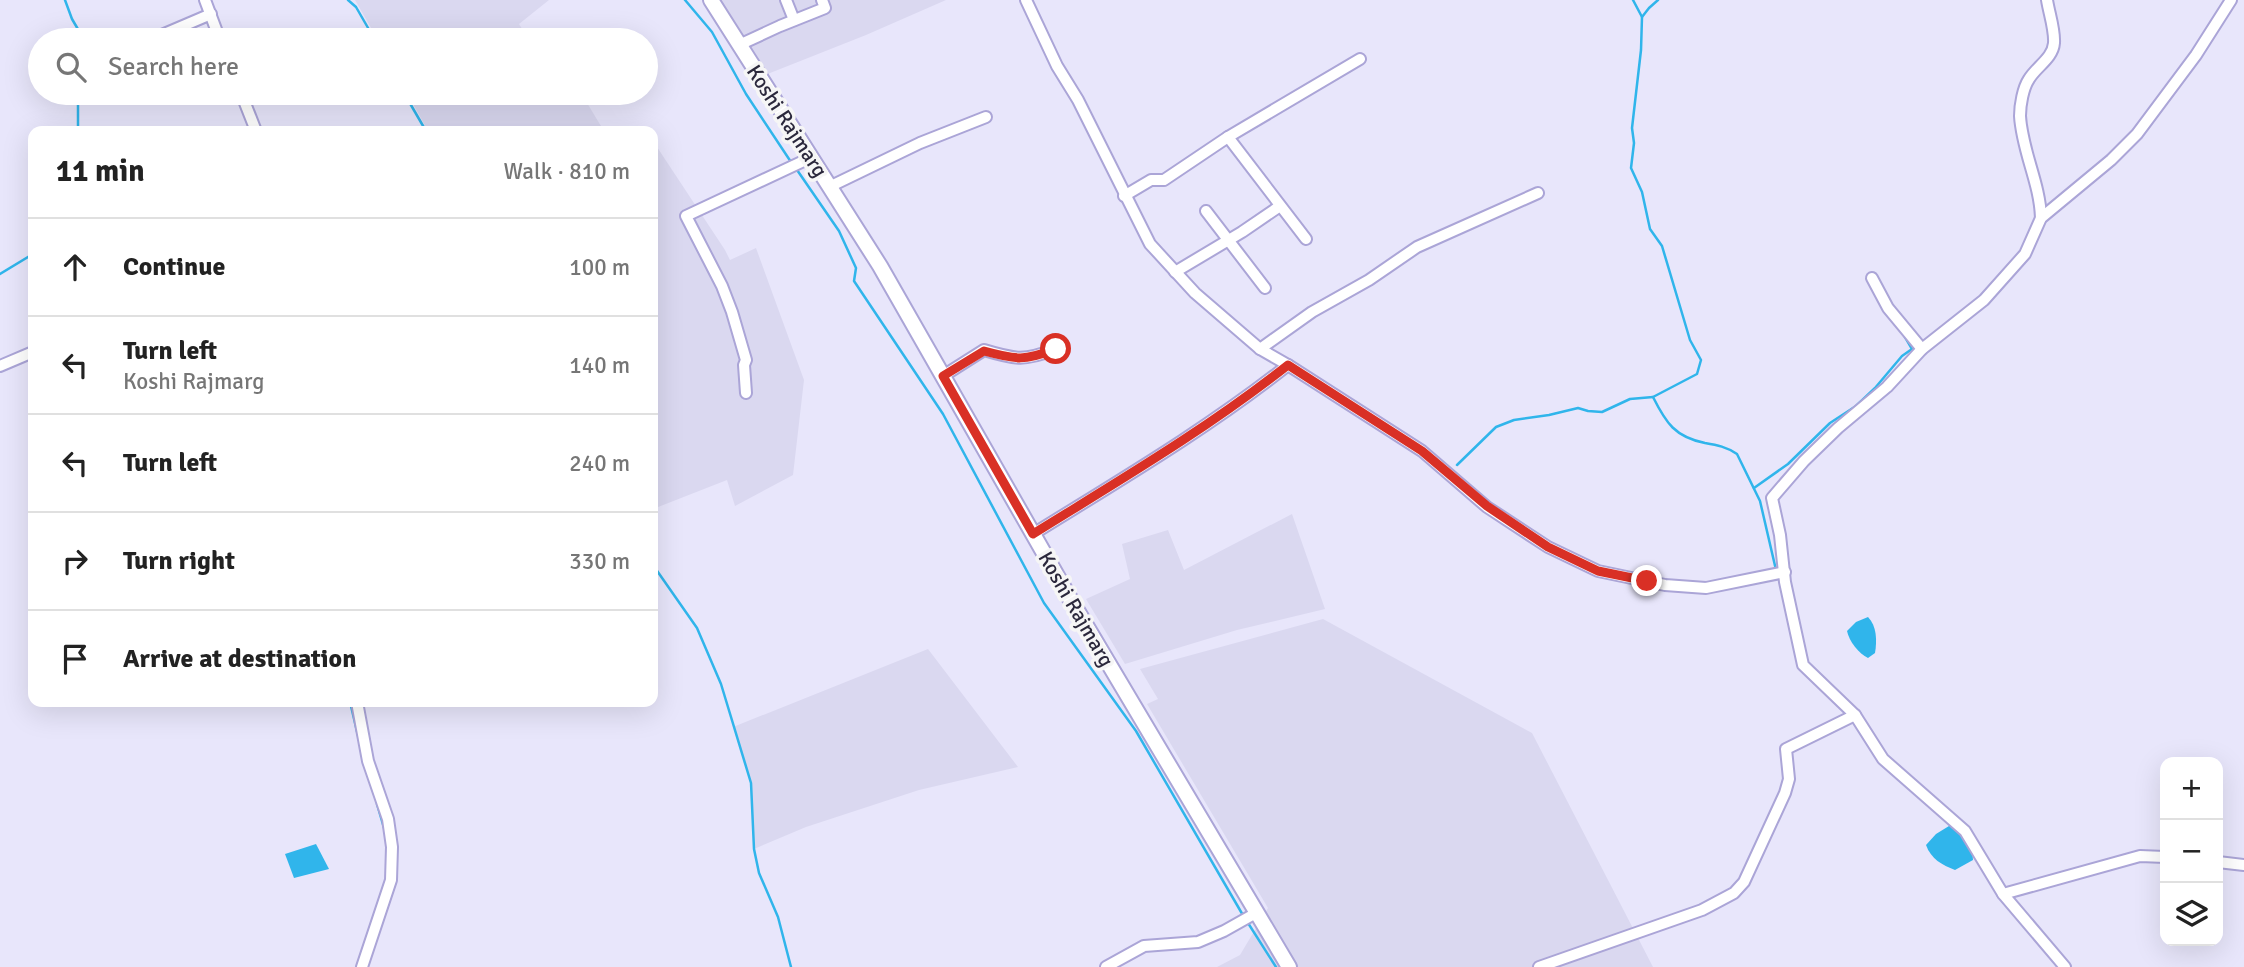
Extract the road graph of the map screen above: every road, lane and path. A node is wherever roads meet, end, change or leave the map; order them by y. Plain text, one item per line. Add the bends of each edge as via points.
1 (205, 0) edge
2 (710, 0) edge
3 (786, 0) edge
4 (822, 0) edge
5 (1026, 0) edge
6 (2046, 0) edge
7 (2231, 0) edge
8 (211, 14) junction
9 (794, 20) junction
10 (178, 28) edge
11 (216, 28) edge
12 (739, 45) junction
13 (1360, 59) dead end
14 (246, 105) edge
15 (986, 117) dead end
16 (254, 126) edge
17 (1228, 137) junction
18 (810, 158) junction
19 (829, 187) junction
20 (1538, 193) dead end
21 (1125, 196) junction
22 (1280, 206) junction
23 (1206, 211) dead end
24 (2041, 218) junction
25 (1306, 239) dead end
26 (1230, 240) junction
27 (1175, 272) junction
28 (1872, 278) dead end
29 (1265, 288) dead end
30 (1056, 349) dead end
31 (1260, 349) junction
32 (1923, 349) junction
33 (28, 354) edge
34 (1288, 365) junction
35 (0, 366) edge
36 (943, 376) junction
37 (746, 394) dead end
38 (1033, 534) junction
39 (1784, 572) junction
40 (358, 707) edge
41 (1854, 715) junction
42 (2160, 857) edge
43 (2223, 863) edge
44 (2244, 865) edge
45 (2003, 894) junction
46 (1249, 917) junction
47 (362, 967) edge
48 (1106, 967) edge
49 (1289, 967) edge
50 (1539, 967) edge
51 (2065, 967) edge

1 - 8 street
2 - 12 main road, Koshi Rajmarg
3 - 9 street
4 - 9 street via 825,8
5 - 21 street
6 - 24 street via 2054,45 2028,79 2020,115
7 - 24 street via 2137,134
8 - 10 street
8 - 11 street
9 - 12 street
12 - 18 main road, Koshi Rajmarg
13 - 17 street
14 - 16 street
15 - 19 street
17 - 21 street via 1164,180 1152,180
17 - 22 street
18 - 19 main road, Koshi Rajmarg
18 - 37 street via 686,216 732,312 746,360
19 - 36 main road, Koshi Rajmarg
20 - 31 street via 1417,247
21 - 27 street via 1150,244
22 - 25 street
22 - 26 street
23 - 26 street
24 - 32 street via 2025,254 1984,300
26 - 27 street
26 - 29 street
27 - 31 street
28 - 32 street via 1888,308
30 - 36 street via 1031,358 984,351
31 - 34 street
32 - 39 street via 1804,461 1772,498
33 - 35 street
34 - 38 street via 1175,447
34 - 39 street via 1422,451 1497,513 1548,547 1598,571 1706,588
36 - 38 main road, Koshi Rajmarg
38 - 46 main road, Koshi Rajmarg
39 - 41 street via 1803,664
40 - 47 street via 392,847 391,880
41 - 45 street via 1883,759 1965,831
41 - 50 street via 1786,749 1789,779 1785,793 1738,890 1702,910
42 - 45 street via 2140,856
43 - 44 street
45 - 51 street
46 - 48 street via 1198,942 1144,946
46 - 49 main road, Koshi Rajmarg

